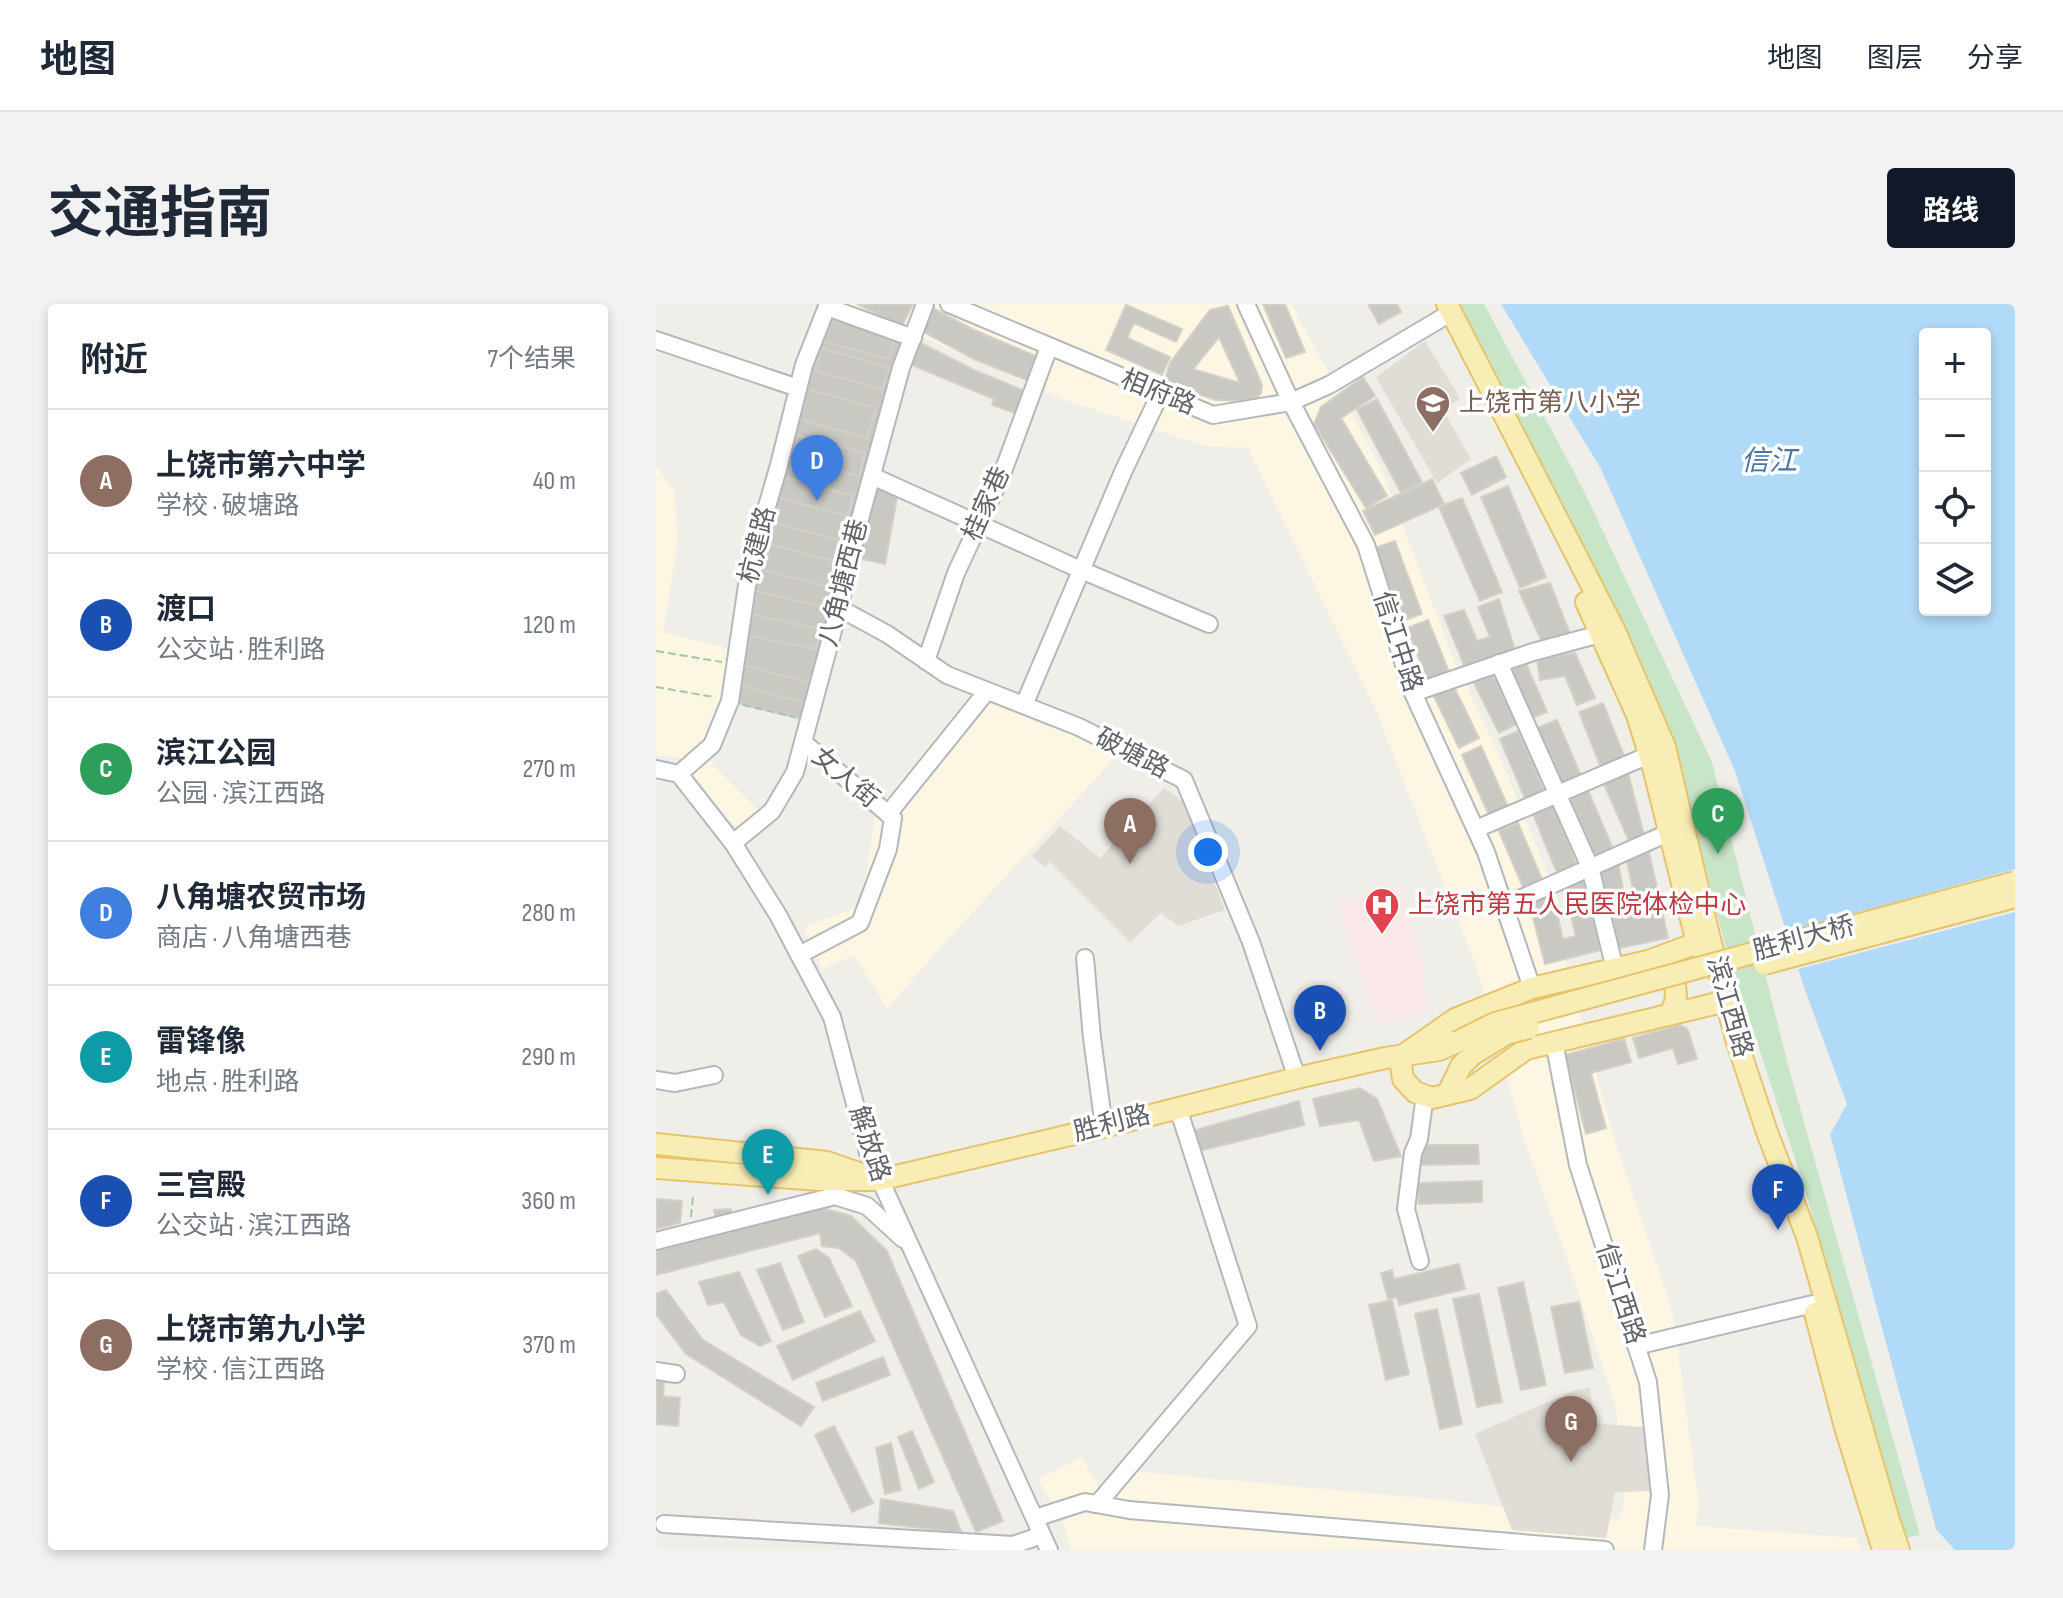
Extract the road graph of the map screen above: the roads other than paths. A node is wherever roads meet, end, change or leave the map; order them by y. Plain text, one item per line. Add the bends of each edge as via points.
1 (925, 304) edge
2 (949, 304) edge
3 (1246, 304) edge
4 (828, 306) edge
5 (1443, 310) edge
6 (983, 311) edge
7 (913, 338) junction
8 (656, 340) edge
9 (1049, 347) junction
10 (798, 388) junction
11 (1160, 394) junction
12 (1291, 402) junction
13 (872, 476) junction
14 (979, 524) junction
15 (1081, 570) junction
16 (839, 608) junction
17 (1209, 624) dead end
18 (1600, 634) junction
19 (926, 661) junction
20 (1499, 663) junction
21 (987, 691) junction
22 (1413, 693) junction
23 (1024, 705) junction
24 (803, 742) junction
25 (1649, 755) junction
26 (656, 769) edge
27 (679, 774) junction
28 (1557, 795) junction
29 (888, 814) junction
30 (1476, 829) junction
31 (1668, 833) junction
32 (733, 843) junction
33 (1590, 867) junction
34 (2015, 882) edge
35 (2015, 897) edge
36 (1504, 906) junction
37 (1697, 943) junction
38 (799, 955) junction
39 (1612, 957) dead end
40 (1085, 958) dead end
41 (1639, 965) junction
42 (1532, 988) junction
43 (1714, 1004) junction
44 (1660, 1013) junction
45 (1554, 1042) junction
46 (1464, 1048) junction
47 (1405, 1054) junction
48 (1345, 1068) junction
49 (714, 1075) dead end
50 (1297, 1078) junction
51 (1403, 1079) junction
52 (656, 1080) edge
53 (1448, 1093) junction
54 (1425, 1095) junction
55 (1178, 1108) junction
56 (1104, 1127) junction
57 (656, 1144) edge
58 (656, 1168) edge
59 (879, 1180) junction
60 (656, 1241) edge
61 (911, 1246) junction
62 (1420, 1261) dead end
63 (1813, 1304) junction
64 (1636, 1346) junction
65 (656, 1371) edge
66 (676, 1374) dead end
67 (1095, 1504) junction
68 (1035, 1518) junction
69 (664, 1524) dead end
70 (1046, 1542) edge
71 (1605, 1550) edge
72 (1653, 1550) edge
73 (1883, 1550) edge
74 (1899, 1550) edge

1 - 7 street, 八角塘西巷
2 - 6 street, 相府路
3 - 12 street, 信江中路
4 - 7 street
4 - 10 street, 杭建路
5 - 12 street, 相府路 via 1329,385
5 - 18 main road, 滨江西路
5 - 74 main road, 滨江西路 via 1614,629 1665,747 1736,1039 1807,1237
6 - 9 street, 相府路
7 - 13 street, 八角塘西巷
8 - 10 street
9 - 11 street, 相府路
9 - 14 street, 桂家巷
10 - 27 street, 杭建路 via 750,565 730,701 712,745
11 - 12 street, 相府路 via 1213,415
11 - 15 street
12 - 22 street, 信江中路 via 1366,545
13 - 14 street
13 - 16 street, 八角塘西巷
14 - 15 street
14 - 19 street, 桂家巷
15 - 17 street
15 - 23 street
16 - 19 street, 破塘路
16 - 24 street, 八角塘西巷
18 - 20 street
18 - 25 main road, 滨江西路
19 - 21 street, 破塘路
20 - 22 street
20 - 28 street
21 - 23 street, 破塘路
21 - 29 street
22 - 30 street, 信江中路
23 - 50 street, 破塘路 via 1184,780 1251,942
24 - 29 street, 女人街
24 - 32 street, 八角塘西巷 via 795,772 772,811
25 - 28 street
25 - 31 main road, 滨江西路
26 - 27 street
27 - 32 street, 解放路
28 - 30 street
28 - 33 street
29 - 38 street via 893,818 888,849 860,923
30 - 36 street, 信江中路
31 - 33 street
31 - 37 main road, 滨江西路
32 - 38 street, 解放路
33 - 36 street
33 - 39 street
34 - 46 main road, 胜利大桥, bridge via 1495,1023
35 - 46 main road, 胜利大桥, bridge
36 - 42 street, 信江中路
37 - 41 main road
37 - 43 main road, 滨江西路
38 - 59 street, 解放路 via 832,1017
40 - 56 street
41 - 42 main road
41 - 44 main road via 1662,967 1670,974 1677,999
42 - 47 main road via 1455,1019
43 - 44 main road
43 - 63 main road, 滨江西路
44 - 45 main road
45 - 53 main road via 1526,1049 1470,1089
45 - 64 street, 信江西路 via 1578,1165
46 - 47 main road, 胜利路
46 - 53 main road
47 - 48 main road, 胜利路
47 - 51 main road
48 - 50 main road, 胜利路
48 - 51 main road
49 - 52 street via 675,1083
50 - 55 main road, 胜利路
51 - 54 main road
53 - 54 main road
54 - 62 street via 1406,1209
55 - 56 main road, 胜利路
55 - 67 street via 1248,1326
56 - 59 main road, 胜利路
57 - 59 main road via 827,1162
58 - 59 main road, 胜利路
59 - 61 street, 解放路
60 - 61 street via 835,1196 867,1206
61 - 68 street, 解放路
63 - 64 street
63 - 73 main road, 滨江西路
64 - 72 street, 信江西路 via 1648,1382 1660,1495
65 - 66 street
67 - 68 street via 1085,1502
67 - 71 street
68 - 70 street, 解放路
69 - 70 street via 1013,1545

